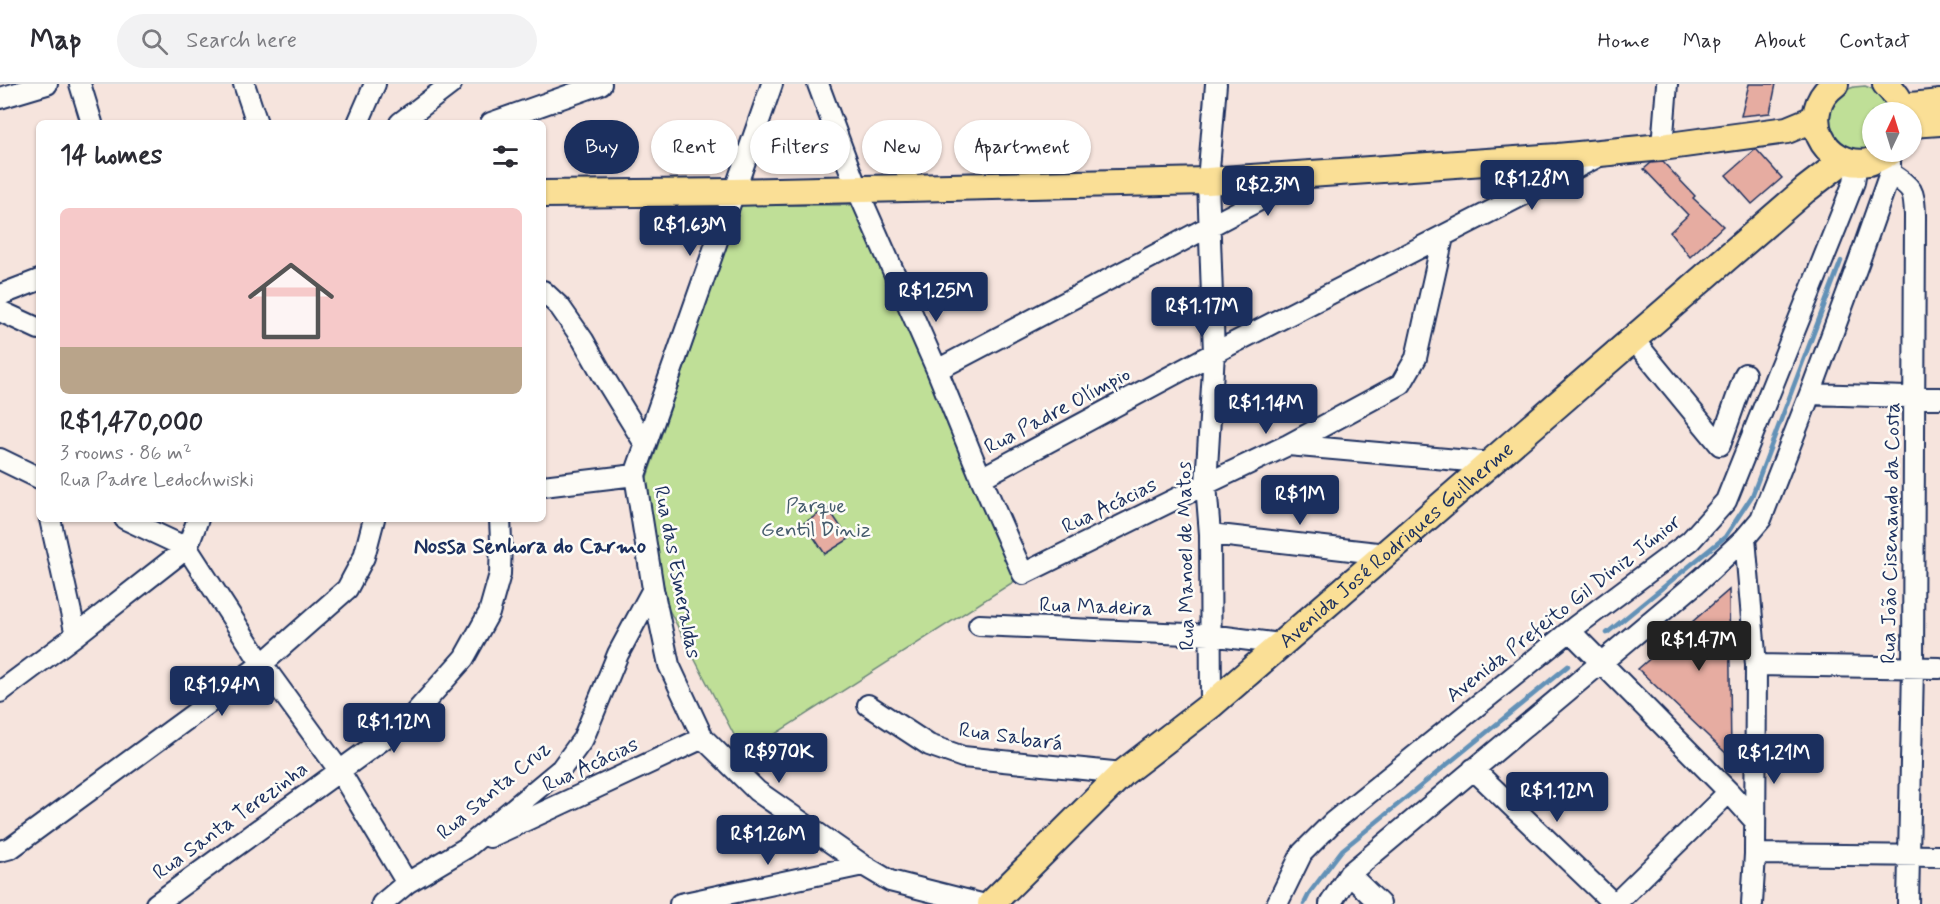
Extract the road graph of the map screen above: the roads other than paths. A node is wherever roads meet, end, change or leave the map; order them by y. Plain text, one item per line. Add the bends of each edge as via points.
1 (47, 84) edge
2 (80, 84) edge
3 (244, 84) edge
4 (375, 84) edge
5 (451, 84) edge
6 (602, 84) edge
7 (772, 84) edge
8 (818, 84) edge
9 (1216, 84) edge
10 (1667, 84) edge
11 (1835, 84) edge
12 (1886, 84) edge
13 (0, 98) edge
14 (1899, 102) edge
15 (1940, 103) edge
16 (1922, 109) edge
17 (1922, 118) edge
18 (91, 120) edge
19 (256, 120) edge
20 (359, 120) edge
21 (404, 120) edge
22 (500, 120) edge
23 (1940, 122) edge
24 (1820, 134) junction
25 (1662, 147) junction
26 (1605, 153) junction
27 (1850, 161) junction
28 (1862, 161) edge
29 (1889, 162) edge
30 (1892, 162) edge
31 (1310, 174) junction
32 (1208, 181) junction
33 (856, 189) junction
34 (1805, 190) junction
35 (733, 192) junction
36 (546, 194) edge
37 (1209, 226) junction
38 (1443, 237) junction
39 (36, 281) edge
40 (546, 294) edge
41 (0, 295) edge
42 (0, 311) edge
43 (36, 328) edge
44 (1633, 339) junction
45 (1214, 353) junction
46 (937, 370) junction
47 (1745, 374) dead end
48 (1810, 394) junction
49 (1916, 397) junction
50 (1940, 398) edge
51 (645, 444) junction
52 (1288, 445) junction
53 (0, 459) edge
54 (1492, 463) junction
55 (635, 475) junction
56 (36, 477) edge
57 (981, 478) junction
58 (1206, 483) junction
59 (546, 486) edge
60 (51, 522) edge
61 (131, 522) edge
62 (197, 522) edge
63 (373, 522) edge
64 (500, 522) edge
65 (1210, 534) junction
66 (1745, 538) junction
67 (187, 548) junction
68 (1386, 554) junction
69 (653, 589) junction
70 (979, 625) dead end
71 (1570, 631) junction
72 (76, 635) junction
73 (1210, 635) junction
74 (1281, 644) junction
75 (1601, 661) junction
76 (262, 664) junction
77 (1756, 665) junction
78 (1913, 667) junction
79 (1940, 668) edge
80 (0, 692) edge
81 (868, 705) dead end
82 (1211, 705) junction
83 (703, 738) junction
84 (1473, 769) junction
85 (339, 770) junction
86 (1124, 773) junction
87 (1729, 792) junction
88 (1755, 821) junction
89 (466, 848) junction
90 (0, 851) edge
91 (1755, 854) junction
92 (1909, 855) junction
93 (1940, 856) edge
94 (863, 865) junction
95 (1350, 874) junction
96 (407, 883) junction
97 (156, 904) edge
98 (382, 904) edge
99 (680, 904) edge
100 (981, 904) edge
101 (991, 904) edge
102 (1277, 904) edge
103 (1330, 904) edge
104 (1380, 904) edge
105 (1615, 904) edge
106 (1752, 904) edge
107 (1908, 904) edge

1 - 13 street
2 - 18 street
3 - 19 street
4 - 20 street
5 - 21 street
6 - 22 street
7 - 35 street, Rua das Esmeraldas
8 - 33 street
9 - 32 street, Rua Manoel de Matos
10 - 25 street
11 - 24 main road, Avenida José Rodrigues Guilherme via 1822,97
12 - 14 main road
15 - 16 main road
17 - 23 main road
24 - 25 main road via 1787,129
24 - 27 main road via 1830,151
24 - 34 main road, Avenida José Rodrigues Guilherme
25 - 26 main road
26 - 31 main road
26 - 38 street, Rua Padre Olímpio
27 - 28 main road
27 - 34 main road, Avenida José Rodrigues Guilherme
27 - 71 street, Avenida Prefeito Gil Diniz Júnior via 1854,182 1726,501 1690,541
29 - 48 street
30 - 49 street, Rua João Cisenando da Costa via 1915,195
31 - 32 main road
31 - 37 street
32 - 33 main road
32 - 37 street, Rua Manoel de Matos
33 - 35 main road
33 - 46 street
34 - 44 main road, Avenida José Rodrigues Guilherme
35 - 36 main road
35 - 51 street, Rua das Esmeraldas
37 - 45 street, Rua Manoel de Matos
37 - 46 street
38 - 45 street, Rua Padre Olímpio
38 - 52 street, Rua Acácias via 1416,358 1401,384
39 - 41 street
40 - 51 street via 583,340
42 - 43 street
44 - 47 street via 1720,445
44 - 54 main road, Avenida José Rodrigues Guilherme
45 - 57 street, Rua Padre Olímpio
45 - 58 street, Rua Manoel de Matos
46 - 57 street
48 - 49 street
48 - 66 street via 1761,519
49 - 50 street
49 - 78 street, Rua João Cisenando da Costa
51 - 55 street, Rua das Esmeraldas
52 - 54 street
52 - 58 street, Rua Acácias
53 - 56 street
54 - 68 main road, Avenida José Rodrigues Guilherme
55 - 59 street
55 - 69 street, Rua das Esmeraldas
57 - 58 street, Rua Acácias via 1023,574
58 - 65 street, Rua Manoel de Matos
60 - 72 street
61 - 67 street
62 - 67 street
63 - 76 street via 364,557 347,589
64 - 85 street, Rua Santa Terezinha via 500,574 489,613 464,658 407,722
65 - 68 street
65 - 73 street, Rua Manoel de Matos
66 - 75 street
66 - 77 street
67 - 72 street
67 - 76 street
68 - 74 main road, Avenida José Rodrigues Guilherme
69 - 83 street, Rua das Esmeraldas via 669,665
69 - 89 street, Rua Santa Cruz via 618,654 583,739 561,769
70 - 73 street, Rua Madeira
71 - 75 street
71 - 102 street, Avenida Prefeito Gil Diniz Júnior via 1333,822 1302,853
72 - 80 street
73 - 74 street, Rua Madeira
73 - 82 street, Rua Manoel de Matos
74 - 82 main road, Avenida José Rodrigues Guilherme
75 - 84 street
75 - 87 street
76 - 85 street
76 - 90 street via 11,848
77 - 78 street
77 - 88 street
78 - 79 street
78 - 92 street, Rua João Cisenando da Costa
81 - 86 street, Rua Sabará via 929,745 963,757
82 - 86 main road, Avenida José Rodrigues Guilherme
83 - 89 street, Rua Acácias
83 - 94 street, Rua das Esmeraldas via 757,791
84 - 95 street
84 - 105 street
85 - 96 street
85 - 97 street, Rua Santa Terezinha
86 - 101 main road, Avenida José Rodrigues Guilherme
87 - 88 street
87 - 105 street
88 - 91 street
89 - 96 street, Rua Santa Cruz
91 - 92 street
91 - 106 street
92 - 93 street
92 - 107 street, Rua João Cisenando da Costa
94 - 99 street
94 - 100 street, Rua das Esmeraldas via 890,880
95 - 103 street
95 - 104 street
96 - 98 street, Rua Santa Cruz

